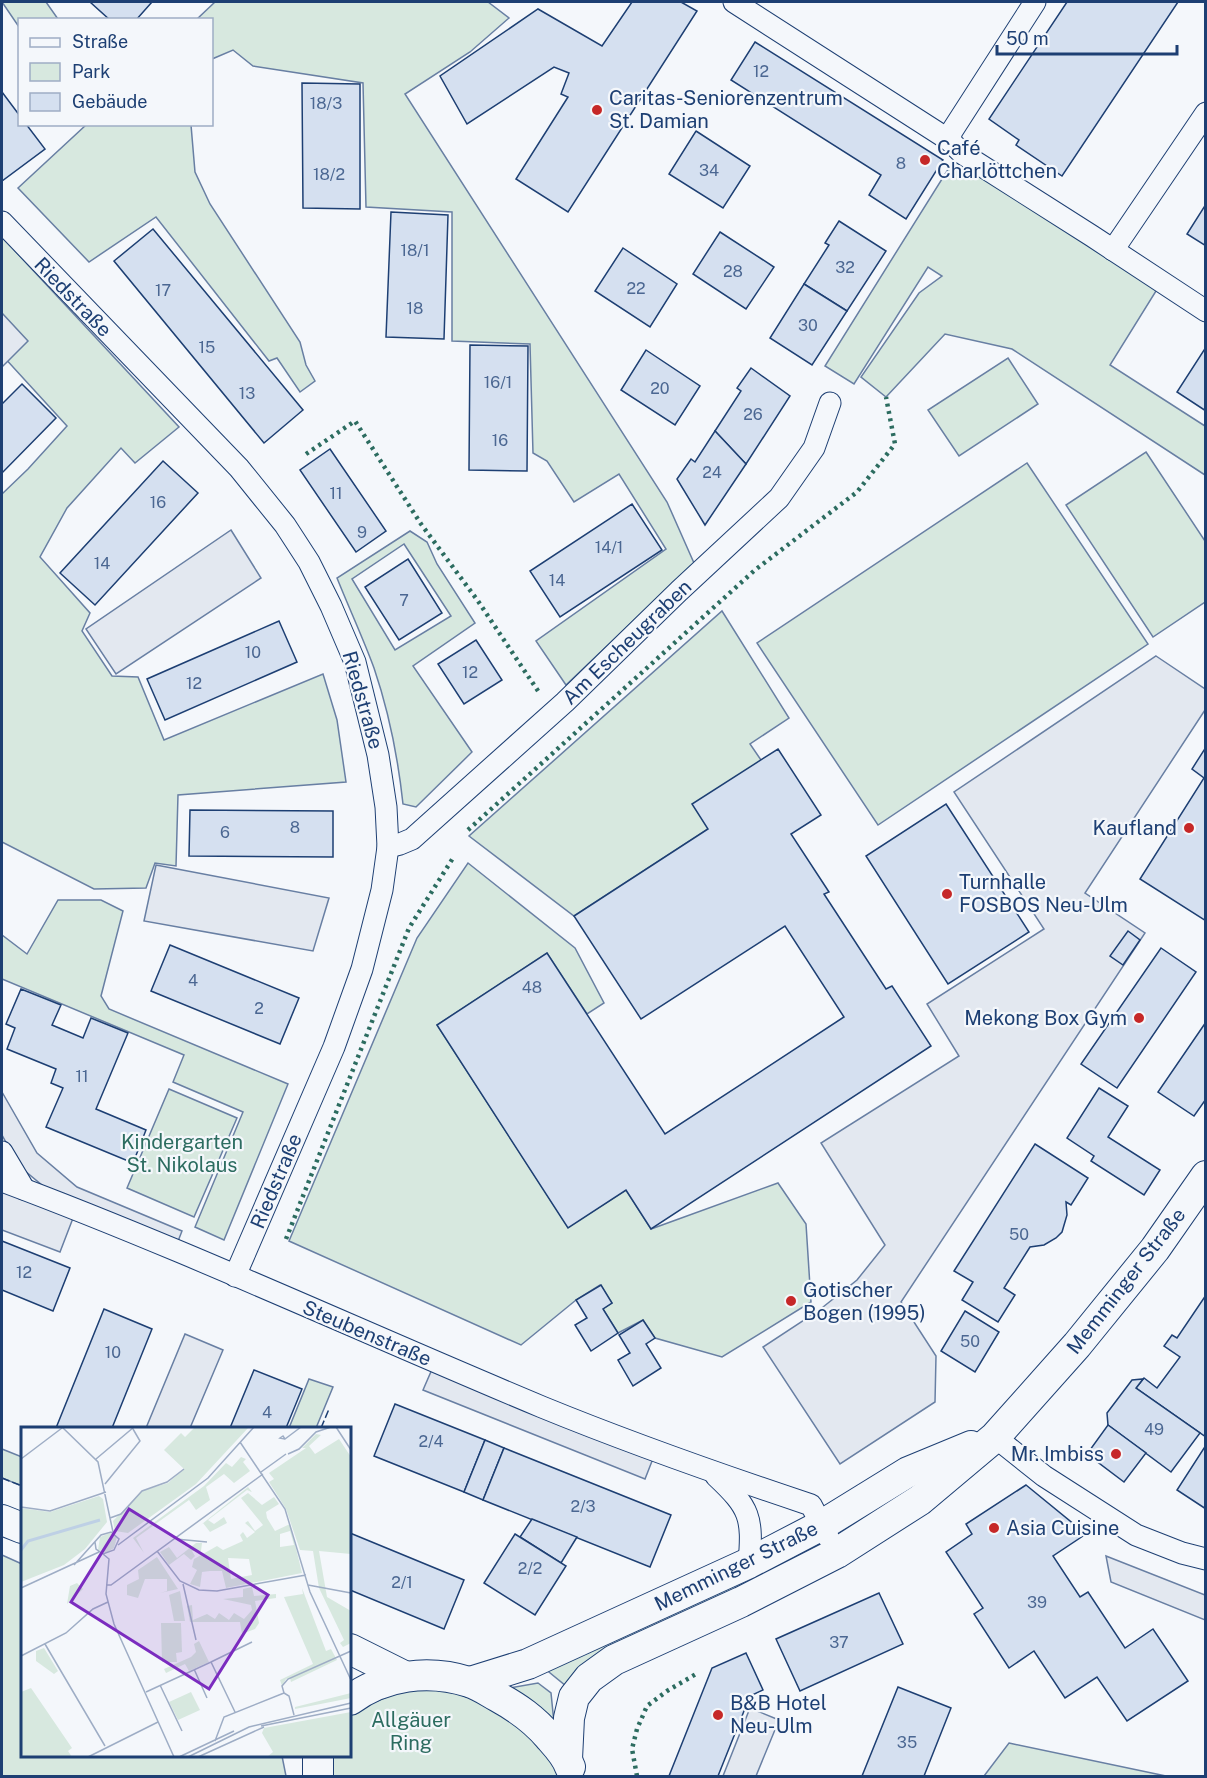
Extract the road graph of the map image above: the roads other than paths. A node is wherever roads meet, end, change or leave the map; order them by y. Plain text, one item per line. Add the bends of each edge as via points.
1 (734, 2) edge
2 (1035, 2) edge
3 (1206, 113) edge
4 (956, 147) junction
5 (2, 222) edge
6 (1113, 250) junction
7 (1206, 311) edge
8 (830, 403) dead end
9 (388, 847) junction
10 (2, 1152) edge
11 (1206, 1176) edge
12 (2, 1181) edge
13 (24, 1189) junction
14 (235, 1276) junction
15 (995, 1437) junction
16 (711, 1472) junction
17 (2, 1520) edge
18 (822, 1525) junction
19 (21, 1528) edge
20 (837, 1553) junction
21 (1206, 1559) edge
22 (749, 1563) junction
23 (351, 1650) edge
24 (404, 1676) junction
25 (470, 1682) junction
26 (351, 1699) edge
27 (318, 1757) edge
28 (571, 1768) edge
29 (318, 1776) edge

1 - 4 street
2 - 4 street via 952,131
3 - 6 street
4 - 6 street
5 - 9 street, Riedstraße via 240,468 309,562 355,662 378,755
6 - 7 street
8 - 9 street, Am Escheugraben via 814,448 779,498 565,702 412,839
9 - 14 street, Riedstraße via 382,890 357,987
10 - 13 street
11 - 15 main road, Memminger Straße via 1155,1249
12 - 13 street, Steubenstraße
13 - 14 street, Steubenstraße
14 - 16 street, Steubenstraße via 544,1407
15 - 18 main road, Memminger Straße via 908,1472
15 - 20 main road, Memminger Straße via 920,1500
15 - 21 street via 1053,1482 1136,1535
16 - 18 street, Steubenstraße via 811,1505
16 - 22 street, Steubenstraße via 742,1504 748,1517 752,1532
17 - 19 main road
18 - 20 street, Steubenstraße
18 - 22 main road, Memminger Straße
20 - 28 main road, Memminger Straße via 614,1660 589,1678 574,1697 569,1718
22 - 25 main road, Memminger Straße via 528,1664
23 - 24 main road
24 - 25 main road
24 - 26 main road via 363,1690
25 - 28 main road via 537,1723
27 - 29 main road

